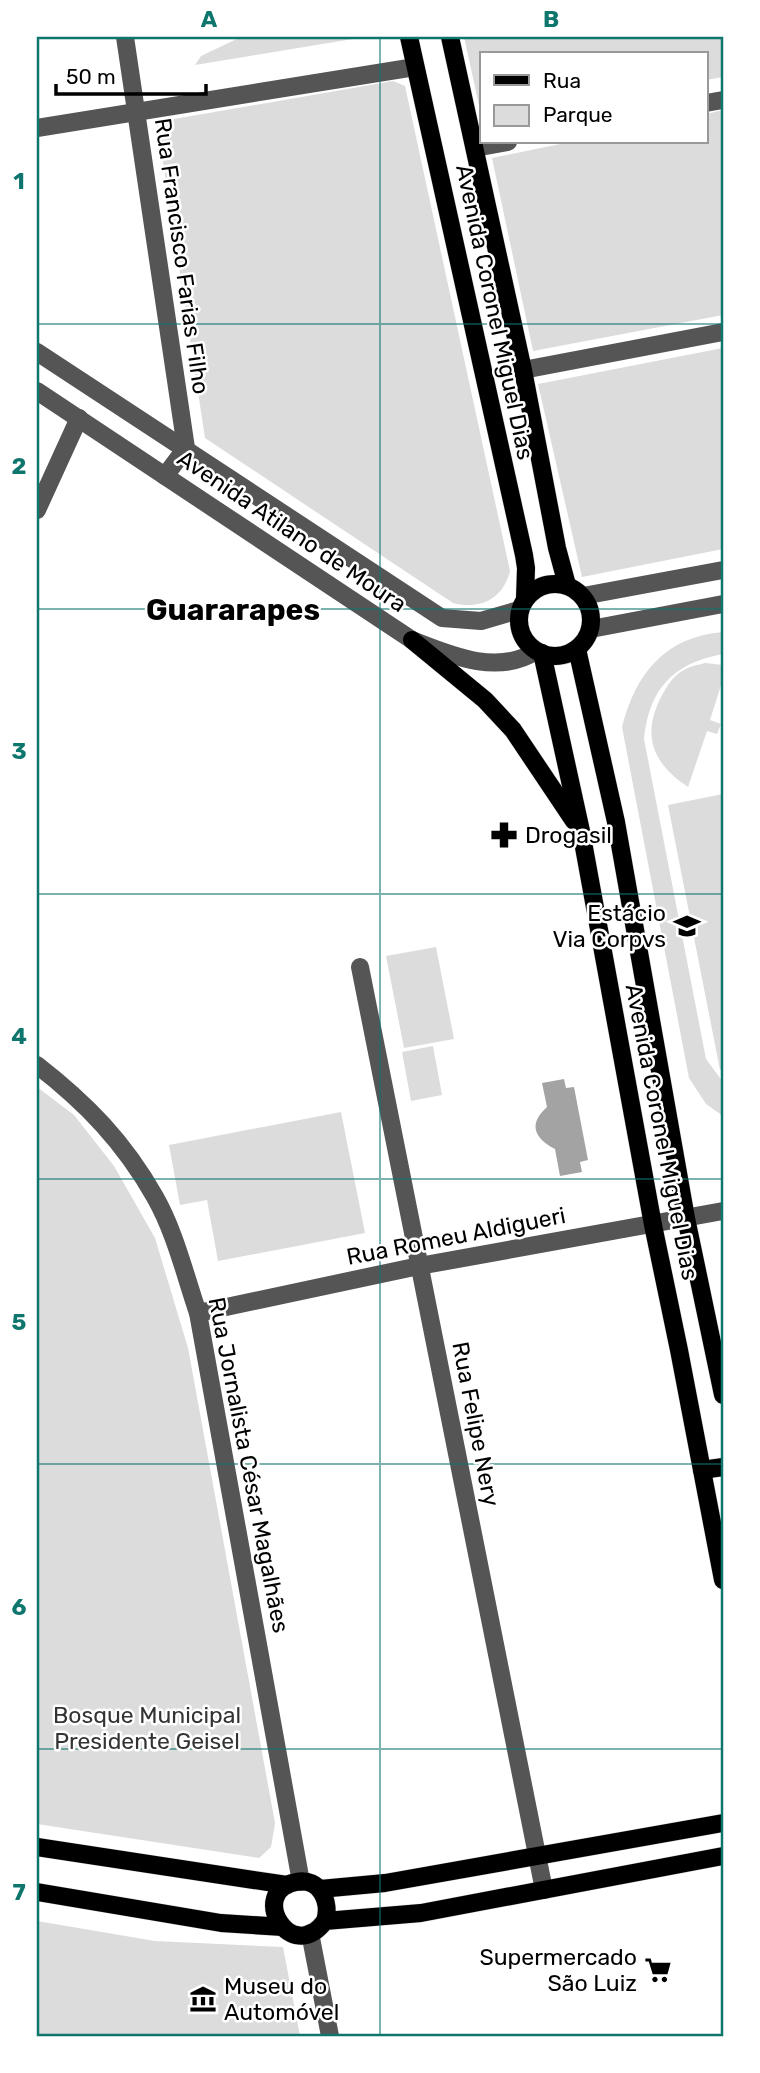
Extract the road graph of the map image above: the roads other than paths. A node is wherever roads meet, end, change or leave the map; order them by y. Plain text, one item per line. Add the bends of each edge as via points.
1 (125, 37) edge
2 (409, 37) edge
3 (450, 37) edge
4 (415, 67) junction
5 (137, 110) junction
6 (37, 128) edge
7 (497, 144) edge
8 (475, 148) junction
9 (723, 332) edge
10 (37, 352) edge
11 (523, 370) junction
12 (37, 391) edge
13 (79, 418) junction
14 (186, 449) junction
15 (165, 476) junction
16 (37, 510) edge
17 (723, 570) edge
18 (567, 585) junction
19 (583, 596) junction
20 (522, 604) junction
21 (723, 604) edge
22 (591, 628) junction
23 (412, 640) junction
24 (577, 649) junction
25 (539, 652) junction
26 (581, 831) junction
27 (360, 967) dead end
28 (37, 1065) edge
29 (723, 1211) edge
30 (686, 1218) junction
31 (653, 1225) junction
32 (419, 1266) junction
33 (198, 1313) junction
34 (723, 1395) edge
35 (723, 1467) edge
36 (702, 1470) junction
37 (723, 1580) edge
38 (723, 1823) edge
39 (37, 1847) edge
40 (723, 1856) edge
41 (538, 1857) junction
42 (294, 1884) junction
43 (320, 1889) junction
44 (544, 1890) junction
45 (37, 1892) edge
46 (325, 1921) junction
47 (283, 1927) junction
48 (310, 1933) junction
49 (330, 2036) edge

1 - 5 street, Rua Francisco Farias Filho
2 - 4 main road, Avenida Coronel Miguel Dias
3 - 8 main road, Avenida Coronel Miguel Dias
4 - 5 street
4 - 20 main road, Avenida Coronel Miguel Dias via 524,555
5 - 6 street
5 - 14 street, Rua Francisco Farias Filho
7 - 8 street
8 - 11 main road, Avenida Coronel Miguel Dias
9 - 11 street
10 - 14 street, Avenida Atilano de Moura
11 - 18 main road, Avenida Coronel Miguel Dias
12 - 13 street, Avenida Atilano de Moura
13 - 15 street, Avenida Atilano de Moura
13 - 16 street
14 - 15 street
14 - 20 street, Avenida Atilano de Moura via 442,618 481,621
15 - 23 street, Avenida Atilano de Moura
17 - 19 street
18 - 19 main road
18 - 20 main road via 544,585
19 - 22 main road via 591,613
20 - 25 main road via 520,633
21 - 22 street
22 - 24 main road
23 - 25 street, Avenida Atilano de Moura via 457,658 494,662
23 - 26 main road via 513,730
24 - 25 main road via 562,655
24 - 30 main road, Avenida Coronel Miguel Dias via 616,822
25 - 26 main road, Avenida Coronel Miguel Dias
26 - 31 main road, Avenida Coronel Miguel Dias
27 - 32 street, Rua Felipe Nery
28 - 33 street, Rua Jornalista César Magalhães via 75,1095 135,1165 156,1198
29 - 30 street, Rua Romeu Aldigueri
30 - 31 street, Rua Romeu Aldigueri
30 - 34 main road, Avenida Coronel Miguel Dias
31 - 32 street, Rua Romeu Aldigueri
31 - 36 main road, Avenida Coronel Miguel Dias
32 - 33 street, Rua Romeu Aldigueri
32 - 41 street, Rua Felipe Nery
33 - 42 street, Rua Jornalista César Magalhães
35 - 36 main road
36 - 37 main road, Avenida Coronel Miguel Dias
38 - 41 main road
39 - 42 main road
40 - 44 main road
41 - 43 main road via 385,1883
41 - 44 street, Rua Felipe Nery
42 - 43 main road via 313,1884
42 - 47 main road via 280,1891 274,1908
43 - 46 main road via 328,1904
44 - 46 main road via 421,1913
45 - 47 main road via 222,1923
46 - 48 main road
47 - 48 main road via 295,1934
48 - 49 street

